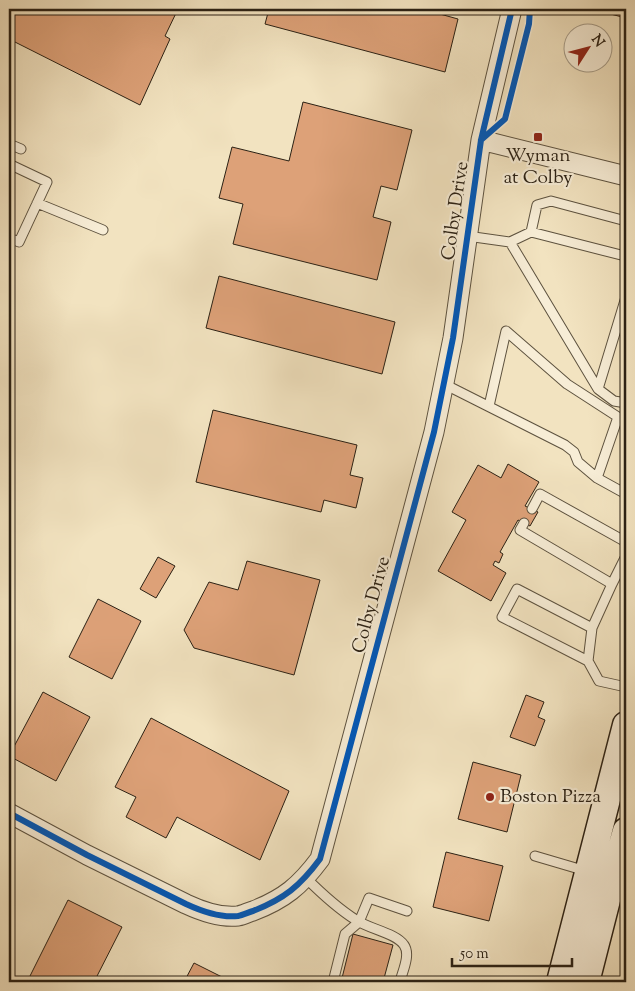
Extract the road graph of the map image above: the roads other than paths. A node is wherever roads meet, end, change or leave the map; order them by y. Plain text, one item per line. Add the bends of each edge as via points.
1 (512, 9) edge
2 (481, 140) junction
3 (9, 144) edge
4 (21, 150) dead end
5 (9, 164) edge
6 (626, 176) edge
7 (37, 203) junction
8 (626, 221) edge
9 (102, 230) dead end
10 (530, 232) junction
11 (468, 236) junction
12 (9, 238) edge
13 (510, 242) junction
14 (626, 255) edge
15 (626, 297) edge
16 (444, 384) junction
17 (598, 389) junction
18 (626, 403) edge
19 (489, 406) junction
20 (597, 478) junction
21 (626, 494) edge
22 (532, 509) dead end
23 (524, 523) dead end
24 (626, 542) edge
25 (626, 556) edge
26 (612, 584) junction
27 (592, 628) junction
28 (588, 661) junction
29 (626, 687) edge
30 (626, 725) edge
31 (9, 813) edge
32 (626, 831) edge
33 (535, 856) dead end
34 (600, 876) junction
35 (306, 878) junction
36 (407, 911) dead end
37 (358, 922) junction
38 (333, 982) edge
39 (400, 982) edge
40 (560, 982) edge
41 (586, 982) edge

1 - 2 street, Colby Drive
2 - 6 street
2 - 11 street, Colby Drive
3 - 4 lane
5 - 7 lane via 47,182
7 - 9 lane
7 - 12 lane via 19,242
8 - 10 lane via 551,202 537,205
10 - 13 lane
10 - 14 lane
11 - 13 lane
11 - 16 street, Colby Drive
13 - 17 lane
15 - 17 lane
16 - 19 lane
16 - 35 street, Colby Drive via 320,859
17 - 18 lane via 614,401
19 - 20 lane via 565,445 574,452 578,462
19 - 20 lane via 506,332 567,384 618,418
20 - 21 lane
22 - 24 lane via 540,494
23 - 26 lane via 520,530
25 - 26 lane
26 - 27 lane
27 - 28 lane
27 - 28 lane via 517,589 502,617
28 - 29 lane via 599,681
30 - 34 main road
31 - 35 street, Colby Drive via 202,911 238,916 286,895
32 - 34 main road
33 - 34 lane
34 - 40 main road
34 - 41 main road
35 - 37 lane via 330,902
36 - 37 lane via 369,898
37 - 38 lane via 345,934
37 - 39 lane via 398,939 404,945 407,953

